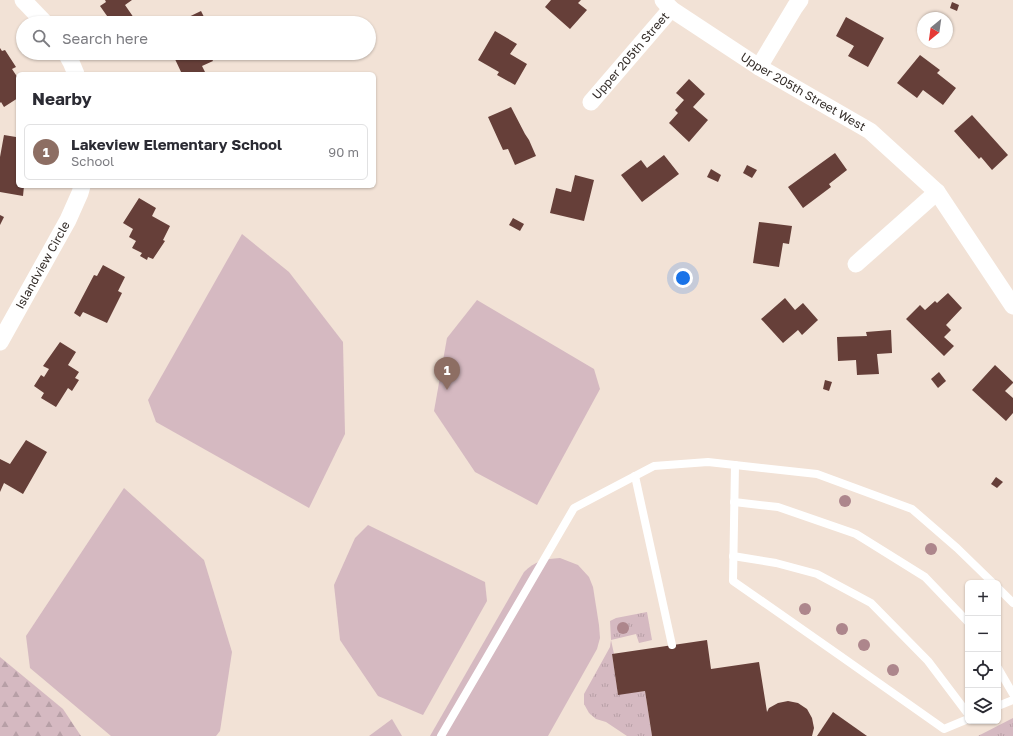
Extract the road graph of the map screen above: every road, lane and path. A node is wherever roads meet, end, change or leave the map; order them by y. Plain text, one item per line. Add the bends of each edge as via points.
1 (23, 0) edge
2 (800, 0) edge
3 (667, 4) edge
4 (38, 16) edge
5 (70, 60) edge
6 (759, 67) junction
7 (75, 72) edge
8 (590, 102) dead end
9 (81, 188) edge
10 (937, 192) junction
11 (856, 264) dead end
12 (1013, 306) edge
13 (0, 342) edge
14 (735, 465) junction
15 (635, 476) junction
16 (734, 502) junction
17 (733, 556) junction
18 (990, 580) edge
19 (1001, 591) edge
20 (1013, 603) edge
21 (965, 619) edge
22 (672, 645) dead end
23 (1001, 673) edge
24 (1013, 694) edge
25 (1013, 700) edge
26 (1001, 705) edge
27 (965, 710) edge
28 (965, 720) edge
29 (441, 736) edge

1 - 4 street
2 - 6 street
3 - 6 street, Upper 205th Street West
3 - 8 street, Upper 205th Street
5 - 7 street
6 - 10 street, Upper 205th Street West via 870,131
9 - 13 street, Islandview Circle via 68,220
10 - 11 street
10 - 12 street, Upper 205th Street West
14 - 15 lane via 708,462 654,466
14 - 16 lane
14 - 18 lane via 817,474 912,509
15 - 22 lane
15 - 29 lane via 574,508
16 - 17 lane
16 - 21 lane via 778,507 856,534 925,577
17 - 27 lane via 776,563 817,574 871,602 928,661
17 - 28 lane via 733,581 944,729
19 - 20 lane
23 - 24 lane
25 - 26 lane

